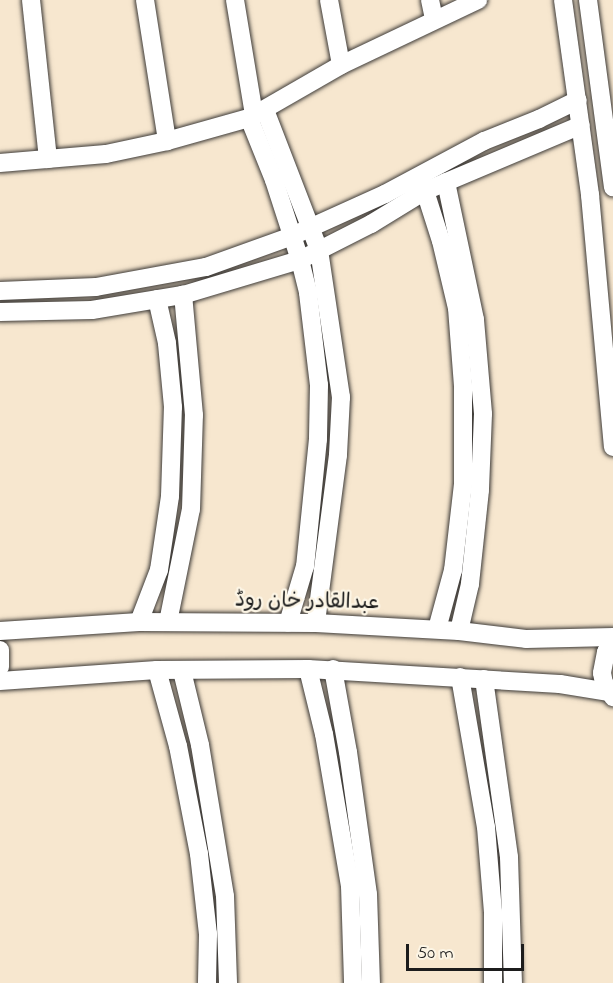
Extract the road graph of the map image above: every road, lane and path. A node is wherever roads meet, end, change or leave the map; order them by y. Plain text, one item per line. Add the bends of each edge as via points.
1 (32, 0) edge
2 (145, 0) edge
3 (235, 0) edge
4 (329, 0) edge
5 (430, 0) edge
6 (478, 0) edge
7 (563, 0) edge
8 (588, 0) edge
9 (434, 19) junction
10 (341, 65) junction
11 (578, 100) junction
12 (256, 114) junction
13 (581, 125) junction
14 (167, 141) junction
15 (48, 159) junction
16 (0, 163) edge
17 (446, 182) junction
18 (613, 187) edge
19 (425, 190) junction
20 (311, 227) junction
21 (292, 236) junction
22 (319, 250) junction
23 (300, 260) junction
24 (0, 291) edge
25 (183, 295) junction
26 (157, 299) junction
27 (0, 312) edge
28 (613, 447) edge
29 (139, 622) junction
30 (168, 622) junction
31 (316, 622) junction
32 (288, 623) junction
33 (437, 629) junction
34 (0, 631) edge
35 (459, 631) junction
36 (613, 637) edge
37 (613, 642) edge
38 (0, 650) edge
39 (0, 667) edge
40 (308, 669) junction
41 (333, 669) junction
42 (156, 670) junction
43 (182, 670) junction
44 (460, 677) junction
45 (484, 679) junction
46 (0, 681) edge
47 (611, 695) edge
48 (207, 983) edge
49 (228, 983) edge
50 (352, 983) edge
51 (371, 983) edge
52 (493, 983) edge
53 (513, 983) edge

1 - 15 street
2 - 14 street
3 - 12 street
4 - 10 street
5 - 9 street
6 - 9 street
7 - 11 street
8 - 18 street
9 - 10 street
10 - 12 street
11 - 13 street
11 - 20 street via 484,141 385,194
12 - 14 street
12 - 20 street
12 - 21 street
13 - 17 street
13 - 28 street
14 - 15 street via 106,154
15 - 16 street
17 - 19 street
17 - 35 street via 475,320 483,414 470,584
19 - 22 street
19 - 33 street via 457,309 463,386 463,484 453,570
20 - 21 street
20 - 22 street
21 - 23 street
21 - 24 street via 206,267 96,287
22 - 23 street
22 - 31 street via 340,397 338,454
23 - 25 street
23 - 32 street via 319,385 318,439 305,566
25 - 26 street
25 - 30 street via 194,415 191,508
26 - 27 street via 92,310
26 - 29 street via 167,343 173,407 170,496 159,570
29 - 30 street, عبدالقادر خان روڈ
29 - 34 street, عبدالقادر خان روڈ
30 - 32 street, عبدالقادر خان روڈ
31 - 32 street, عبدالقادر خان روڈ
31 - 33 street, عبدالقادر خان روڈ
33 - 35 street, عبدالقادر خان روڈ
35 - 36 street, عبدالقادر خان روڈ via 526,639
37 - 47 street via 603,662 604,683
38 - 39 street
40 - 41 street
40 - 43 street
40 - 50 street via 324,734 350,886
41 - 44 street
41 - 51 street via 368,894
42 - 43 street
42 - 46 street
42 - 48 street via 178,746 199,854 208,934
43 - 49 street via 200,745 225,896
44 - 45 street
44 - 52 street via 486,827 493,912
45 - 47 street via 560,684
45 - 53 street via 509,857

